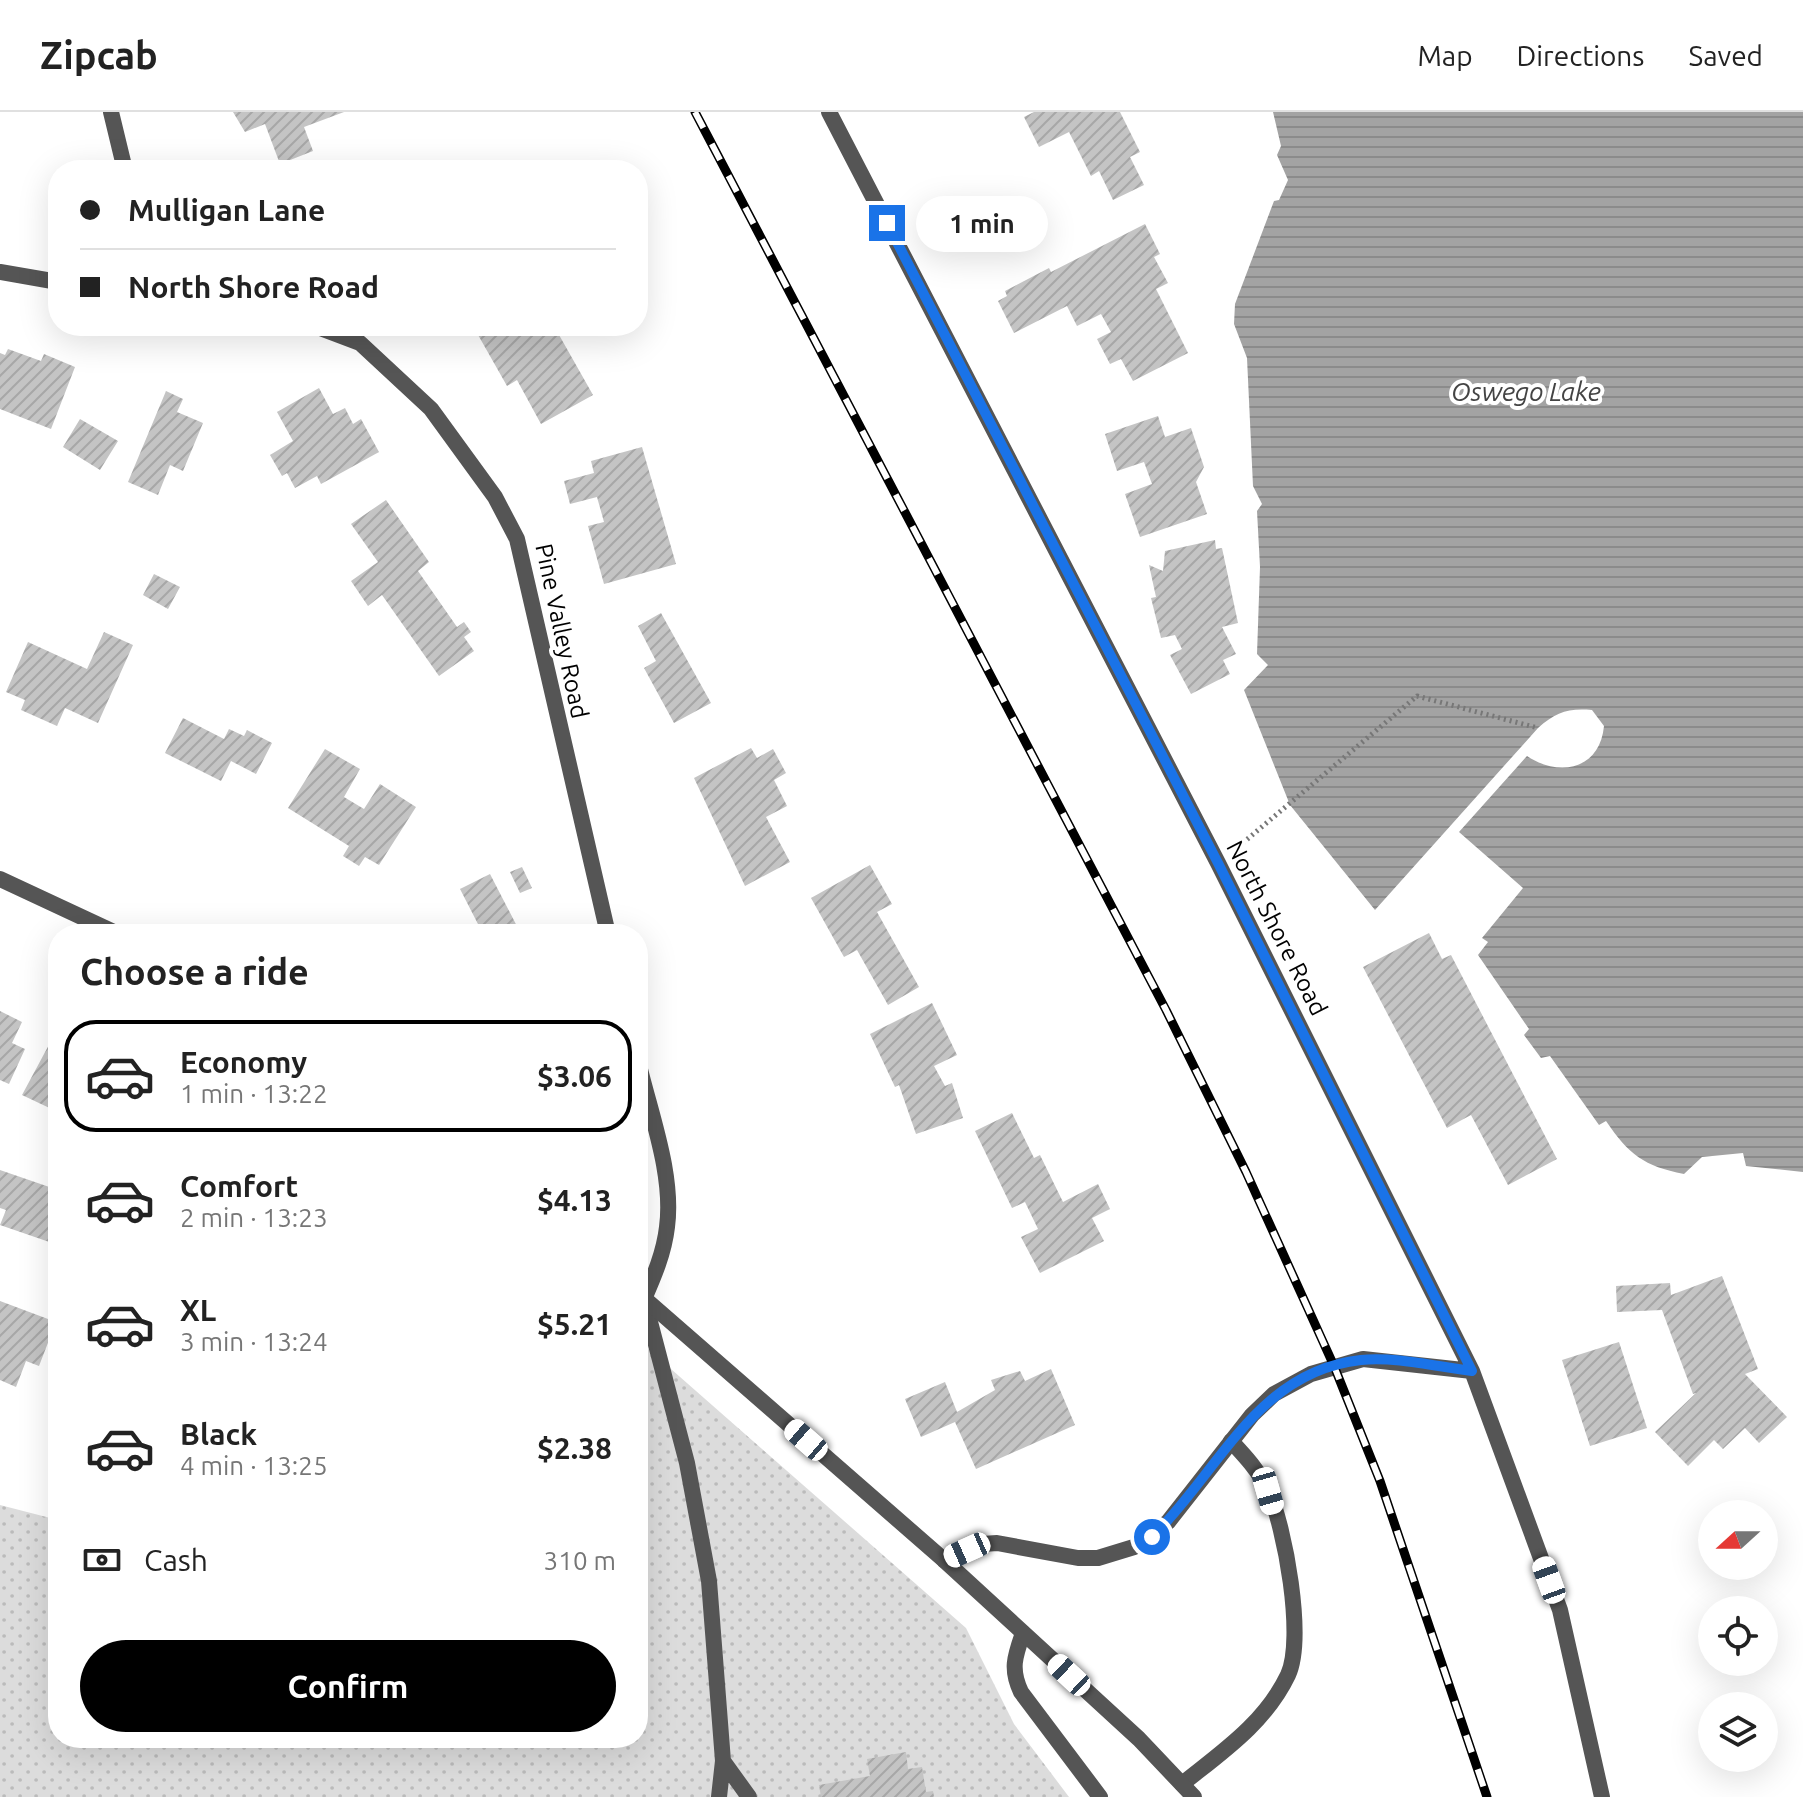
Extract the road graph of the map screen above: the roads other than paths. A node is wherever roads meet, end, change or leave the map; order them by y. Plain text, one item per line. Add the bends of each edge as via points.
1 (111, 112) edge
2 (829, 112) edge
3 (123, 160) edge
4 (0, 272) edge
5 (48, 280) edge
6 (341, 336) edge
7 (0, 879) edge
8 (97, 924) edge
9 (606, 924) edge
10 (648, 1103) edge
11 (648, 1284) edge
12 (648, 1302) edge
13 (648, 1321) edge
14 (1472, 1371) junction
15 (1231, 1441) junction
16 (944, 1560) junction
17 (1023, 1633) junction
18 (723, 1761) junction
19 (1182, 1784) junction
20 (719, 1797) edge
21 (749, 1797) edge
22 (1100, 1797) edge
23 (1194, 1797) edge
24 (1602, 1797) edge

1 - 3 street
2 - 14 street, North Shore Road via 1218,863
4 - 5 street
6 - 9 street, Pine Valley Road via 360,343 431,409 495,497 517,539
7 - 8 street
10 - 11 street via 664,1170 668,1225 659,1264
12 - 16 street
13 - 18 street via 687,1463 709,1581
14 - 15 street via 1363,1359 1334,1366 1274,1394
14 - 24 street, North Shore Road via 1560,1610
15 - 16 street via 1168,1522 1134,1547 1078,1558 997,1543
15 - 19 street via 1268,1491 1279,1526 1295,1617 1289,1673 1240,1738
16 - 17 street
17 - 19 street
17 - 22 street via 1013,1676
18 - 20 street
18 - 21 street
19 - 23 street

